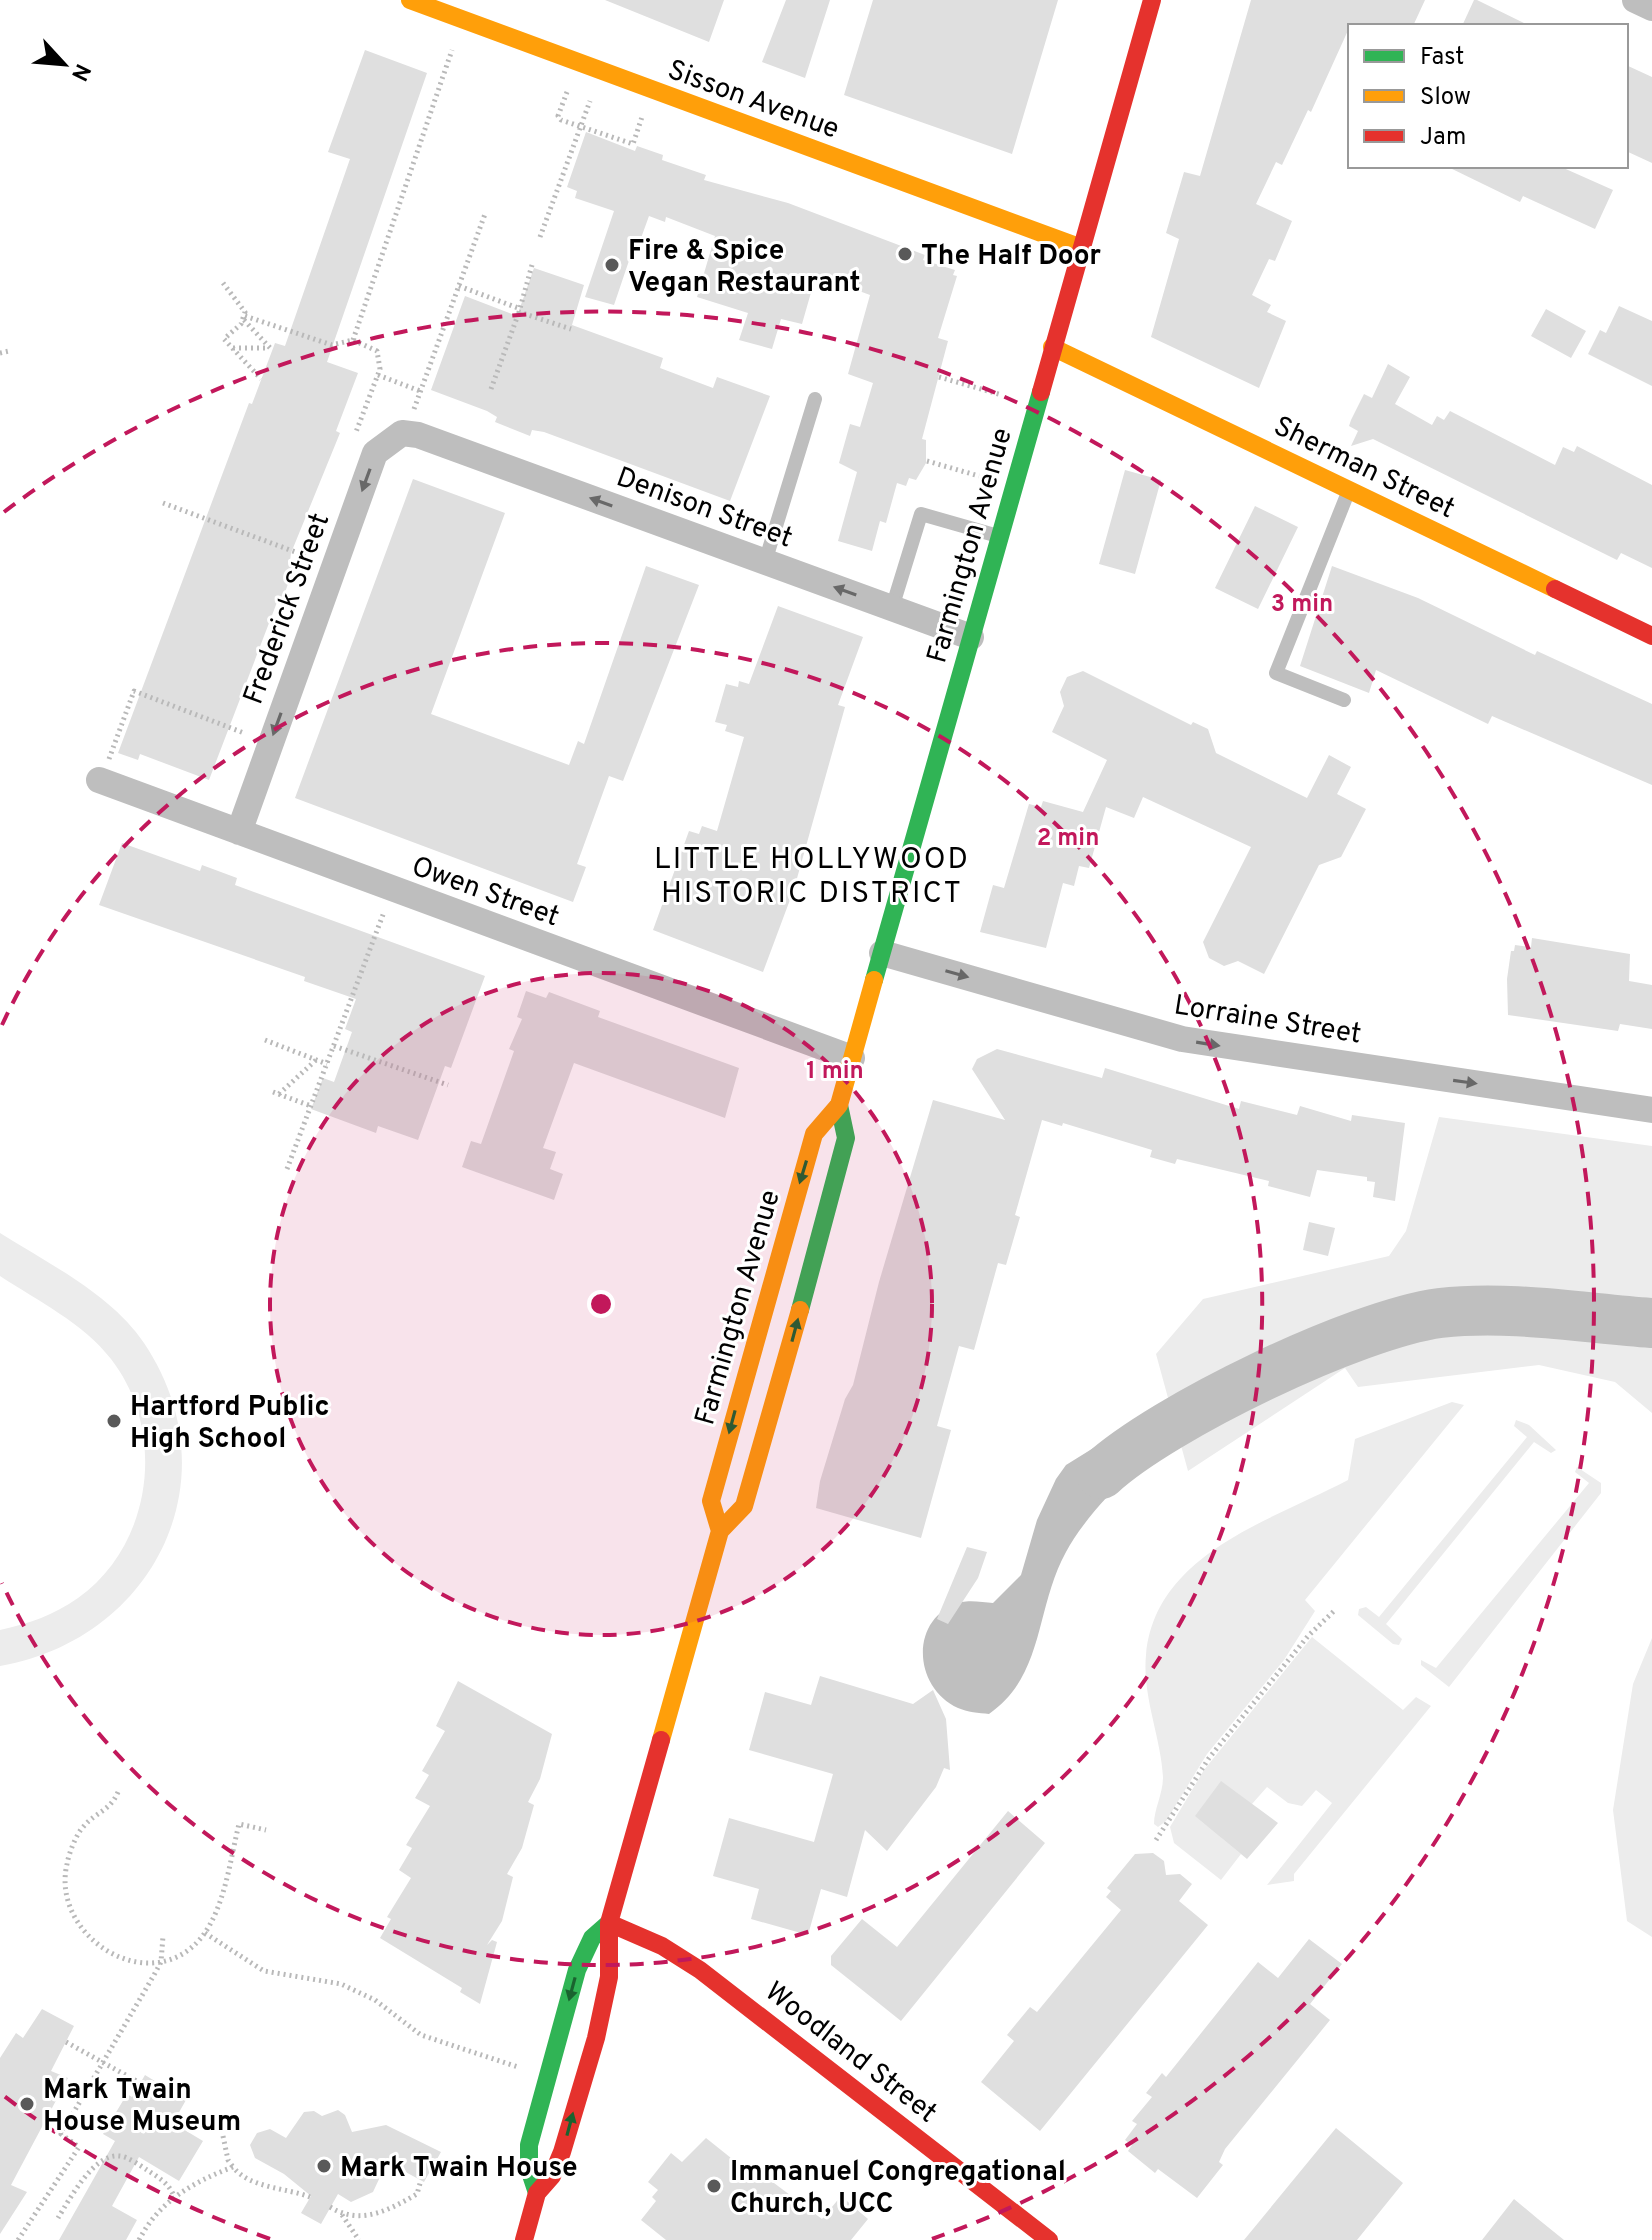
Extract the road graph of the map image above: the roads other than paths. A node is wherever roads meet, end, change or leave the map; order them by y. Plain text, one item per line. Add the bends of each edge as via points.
1 (1152, 0) edge
2 (1635, 0) edge
3 (426, 3) edge
4 (1652, 8) edge
5 (1079, 247) junction
6 (1052, 347) junction
7 (815, 399) dead end
8 (418, 435) joint
9 (1349, 489) junction
10 (999, 537) junction
11 (765, 562) junction
12 (892, 608) junction
13 (1652, 636) edge
14 (971, 637) junction
15 (1344, 700) dead end
16 (104, 770) road end
17 (239, 832) junction
18 (882, 953) junction
19 (852, 1058) junction
20 (839, 1105) junction
21 (1652, 1110) edge
22 (720, 1531) junction
23 (609, 1923) junction
24 (537, 2193) junction
25 (524, 2240) edge
26 (1049, 2240) edge

1 - 5 main road, Farmington Avenue
2 - 4 street
3 - 5 main road, Sisson Avenue
5 - 6 main road, Farmington Avenue
6 - 9 main road, Sherman Street
6 - 10 main road, Farmington Avenue
7 - 11 lane
11 -> 8 street, Denison Street
8 -> 17 street, Frederick Street via 402,433 375,453
9 - 13 main road, Sherman Street
9 - 15 lane via 1276,673
10 - 12 lane via 921,514
10 - 14 main road, Farmington Avenue
12 -> 11 street, Denison Street
12 - 14 street, Denison Street
14 - 18 main road, Farmington Avenue
16 - 17 street, Owen Street
17 - 19 street, Owen Street
18 - 19 main road, Farmington Avenue
18 -> 21 street, Lorraine Street via 1182,1039
19 - 20 main road, Farmington Avenue
22 -> 20 main road, Farmington Avenue via 744,1506 795,1330 846,1138
20 -> 22 main road, Farmington Avenue via 814,1134 770,1283 711,1501
22 - 23 main road, Farmington Avenue
24 -> 23 main road, Farmington Avenue via 558,2165 598,2020 611,1963
23 -> 24 main road, Farmington Avenue via 592,1938 580,1961 529,2145
23 - 26 main road, Woodland Street via 700,1970
24 - 25 main road, Farmington Avenue

